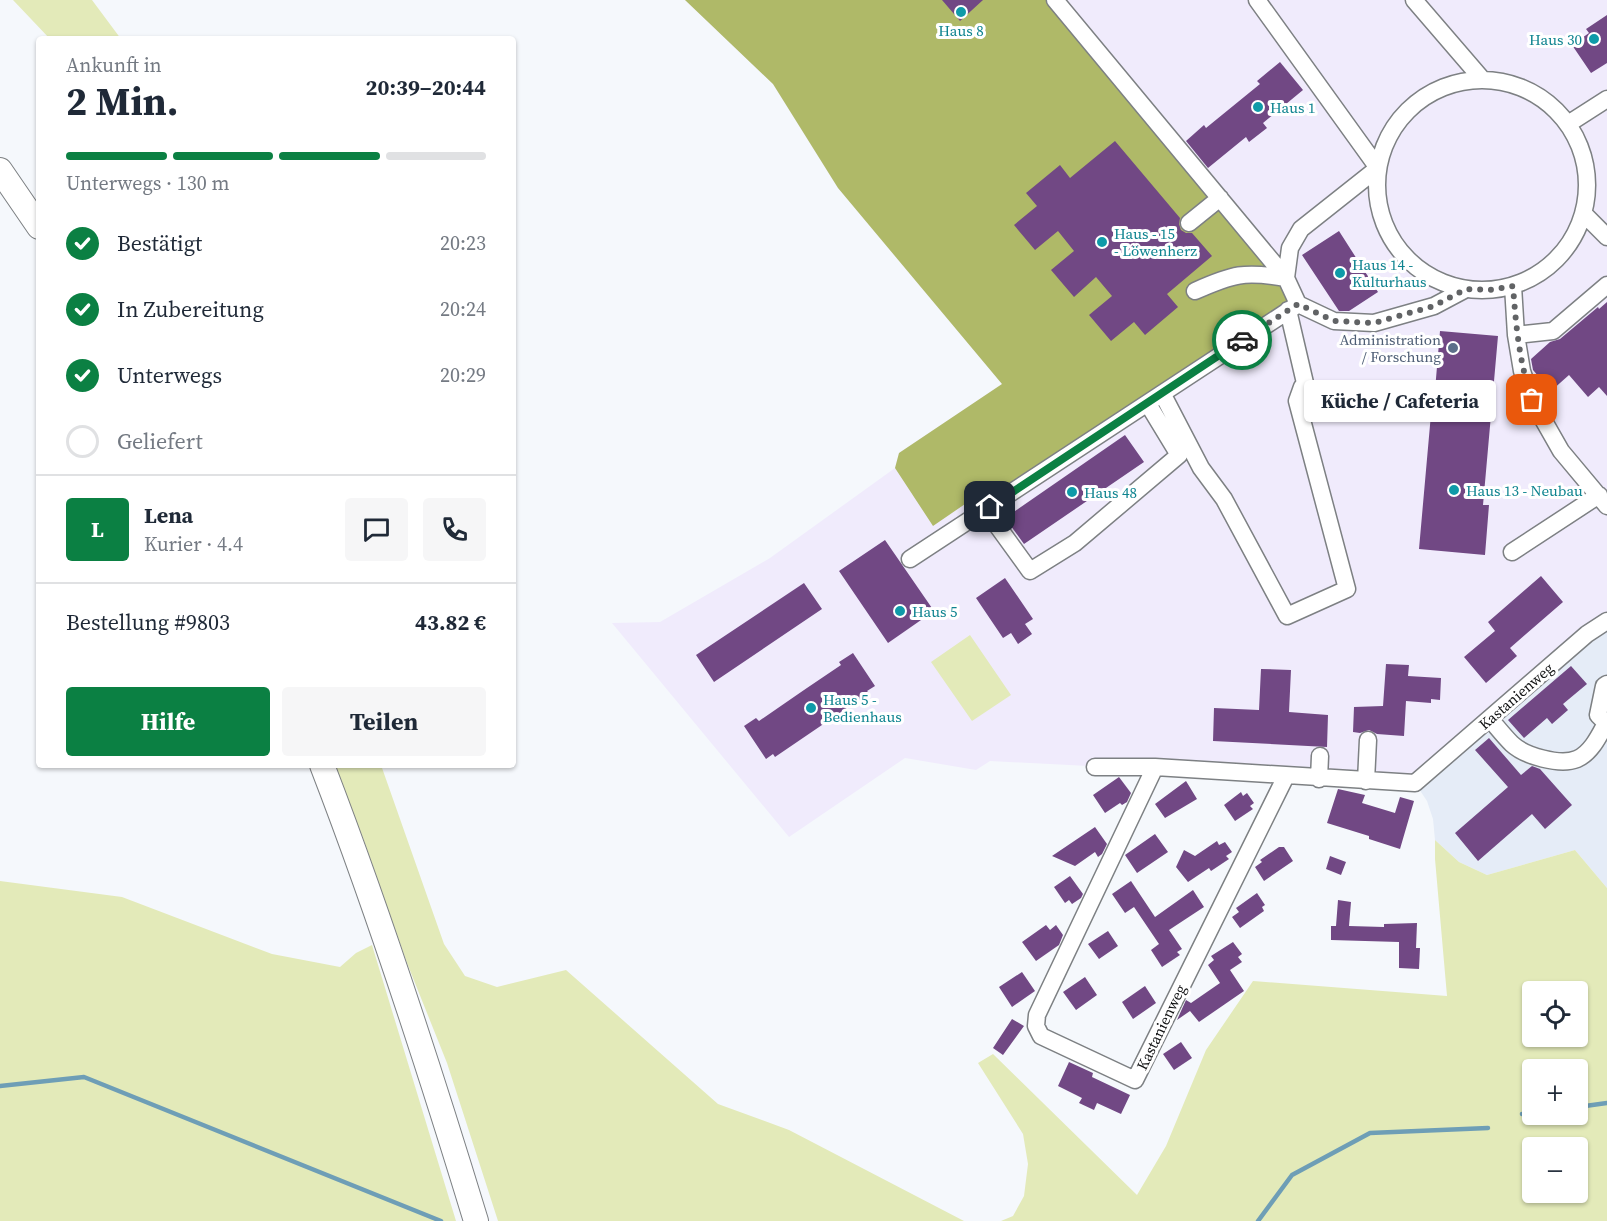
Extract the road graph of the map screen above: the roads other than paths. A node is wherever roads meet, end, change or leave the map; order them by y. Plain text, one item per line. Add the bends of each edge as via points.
1 (1257, 0) edge
2 (1414, 0) edge
3 (1061, 2) edge
4 (1482, 79) junction
5 (1607, 99) edge
6 (1568, 124) junction
7 (1378, 168) junction
8 (0, 170) edge
9 (1220, 198) junction
10 (1584, 214) junction
11 (36, 223) edge
12 (1189, 223) dead end
13 (1607, 237) edge
14 (1286, 278) junction
15 (1607, 285) edge
16 (1513, 286) junction
17 (1466, 289) junction
18 (1195, 291) dead end
19 (1293, 307) junction
20 (1516, 334) junction
21 (1156, 399) junction
22 (1603, 501) edge
23 (996, 525) dead end
24 (1512, 552) dead end
25 (910, 559) dead end
26 (1607, 621) edge
27 (1607, 684) edge
28 (1490, 719) junction
29 (1606, 724) edge
30 (1368, 740) dead end
31 (1320, 756) dead end
32 (1095, 767) dead end
33 (1155, 767) junction
34 (323, 768) edge
35 (1286, 777) junction
36 (1319, 778) junction
37 (1366, 781) junction
38 (476, 1221) edge

1 - 7 street
2 - 4 street
3 - 9 street
4 - 6 street via 1507,82 1530,91 1551,105
4 - 7 street via 1457,82 1413,104 1385,144
5 - 6 street
6 - 10 street via 1587,171
7 - 14 street via 1301,229 1290,248
7 - 17 street via 1379,203 1395,244 1414,265 1438,280
8 - 11 highway
9 - 12 street
9 - 14 street
10 - 13 street
10 - 16 street via 1562,254 1545,270
14 - 18 street via 1257,273 1228,276
14 - 19 street
15 - 20 street via 1553,331
16 - 17 street
16 - 20 street
17 - 19 street via 1434,306 1374,323 1334,321
19 - 21 street
19 - 21 street via 1305,383 1297,401 1347,589 1287,616 1224,499
20 - 22 street via 1532,400 1561,451
21 - 23 street via 1179,455 1075,543 1029,571
21 - 25 street
22 - 24 street
26 - 28 street, Kastanienweg
27 - 29 street via 1598,715
28 - 29 street via 1513,745 1558,762 1577,759 1594,744
28 - 37 street, Kastanienweg via 1415,783
30 - 37 street
31 - 36 street
32 - 33 street, Kastanienweg
33 - 35 street, Kastanienweg
33 - 35 street, Kastanienweg via 1037,1015 1036,1026 1041,1036 1135,1080
34 - 38 highway via 423,1048
35 - 36 street, Kastanienweg
36 - 37 street, Kastanienweg

